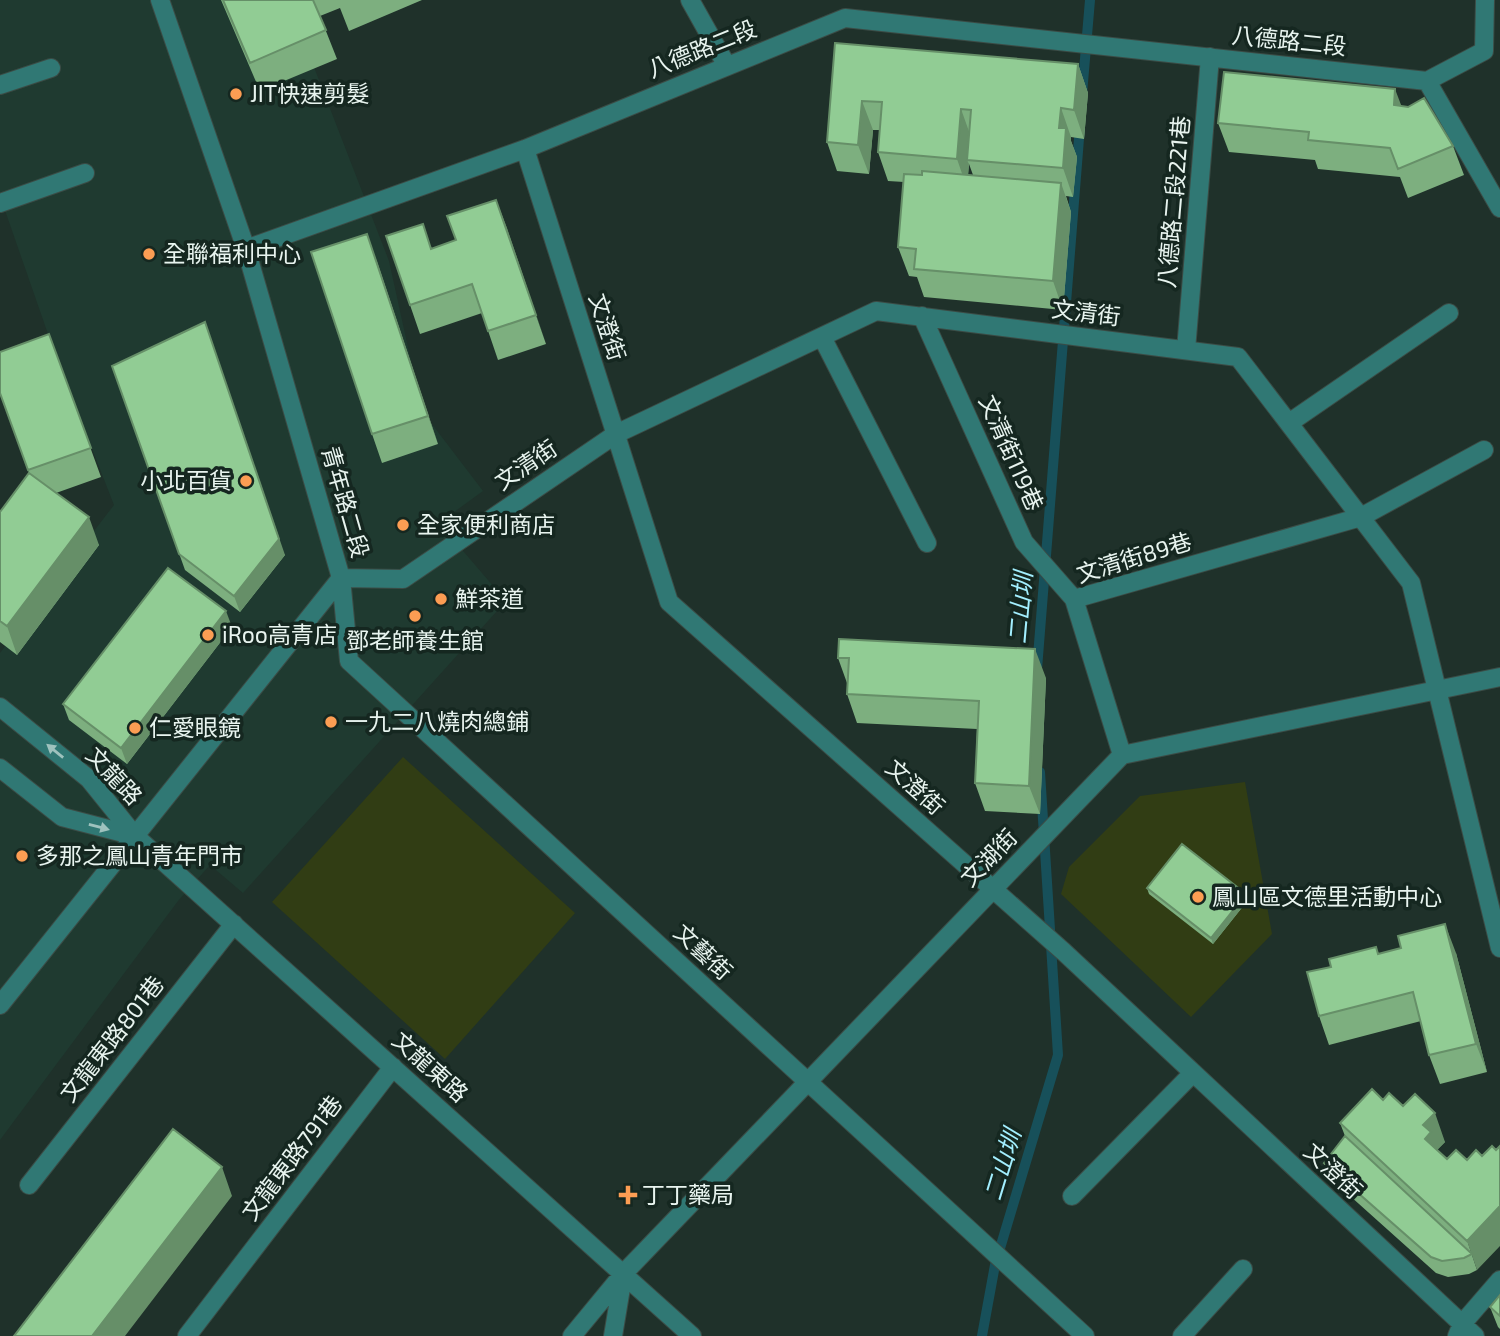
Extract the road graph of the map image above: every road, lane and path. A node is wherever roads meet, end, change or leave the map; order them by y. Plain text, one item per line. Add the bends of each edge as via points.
1 (160, 0) edge
2 (690, 0) edge
3 (1485, 0) edge
4 (1500, 40) edge
5 (1484, 51) junction
6 (1210, 57) junction
7 (727, 66) junction
8 (51, 68) dead end
9 (1427, 81) junction
10 (0, 85) edge
11 (525, 149) junction
12 (85, 173) dead end
13 (0, 203) edge
14 (1500, 208) edge
15 (246, 249) junction
16 (1449, 313) dead end
17 (922, 316) junction
18 (822, 337) junction
19 (1186, 350) junction
20 (1289, 423) junction
21 (616, 434) junction
22 (1484, 450) dead end
23 (1361, 517) junction
24 (927, 543) dead end
25 (341, 578) junction
26 (1074, 599) junction
27 (1500, 677) edge
28 (1437, 691) junction
29 (0, 707) edge
30 (1122, 755) junction
31 (0, 768) edge
32 (135, 836) junction
33 (993, 889) junction
34 (234, 925) junction
35 (1500, 948) edge
36 (0, 1004) edge
37 (393, 1067) junction
38 (1192, 1073) junction
39 (808, 1083) junction
40 (29, 1185) dead end
41 (1072, 1196) dead end
42 (1243, 1269) dead end
43 (624, 1273) junction
44 (1500, 1280) edge
45 (1465, 1332) edge
46 (187, 1336) edge
47 (572, 1336) edge
48 (613, 1336) edge
49 (692, 1336) edge
50 (1085, 1336) edge
51 (1182, 1336) edge

1 - 15 street, 青年路二段
2 - 7 street
3 - 5 street
4 - 5 street
5 - 9 street
6 - 7 street, 八德路二段 via 845,18
6 - 9 street, 八德路二段
6 - 19 street, 八德路二段221巷
7 - 11 street, 八德路二段
8 - 10 street
9 - 14 street
11 - 15 street, 八德路二段
11 - 21 street, 文澄街
12 - 13 street
15 - 25 street, 青年路二段
16 - 20 street
17 - 18 street, 文清街 via 876,311
17 - 19 street, 文清街
17 - 26 street, 文清街119巷 via 1024,542
18 - 21 street, 文清街
18 - 24 street
19 - 20 street, 文清街 via 1238,357
20 - 23 street, 文清街
21 - 25 street, 文清街 via 403,579
21 - 33 street, 文澄街 via 670,601
22 - 23 street, 文清街89巷
23 - 26 street, 文清街89巷
23 - 28 street, 文清街 via 1411,583
25 - 32 street, 青年路二段
25 - 39 street, 文藝街 via 349,661
26 - 30 street, 文清街89巷
27 - 28 street
28 - 30 street
28 - 35 street, 文清街
32 -> 29 street, 文龍路 via 89,779
30 - 33 street, 文湖街
31 -> 32 street, 文龍路 via 62,817
32 - 34 street, 文龍東路
32 - 36 street, 青年路二段
33 - 38 street, 文澄街
33 - 39 street, 文湖街
34 - 37 street, 文龍東路
34 - 40 street, 文龍東路801巷
37 - 43 street, 文龍東路
37 - 46 street, 文龍東路791巷
38 - 41 street
38 - 45 street, 文澄街
39 - 43 street, 文湖街
39 - 50 street, 文藝街
42 - 51 street
43 - 47 street, 文湖街
43 - 48 street
43 - 49 street, 文龍東路
44 - 45 street

